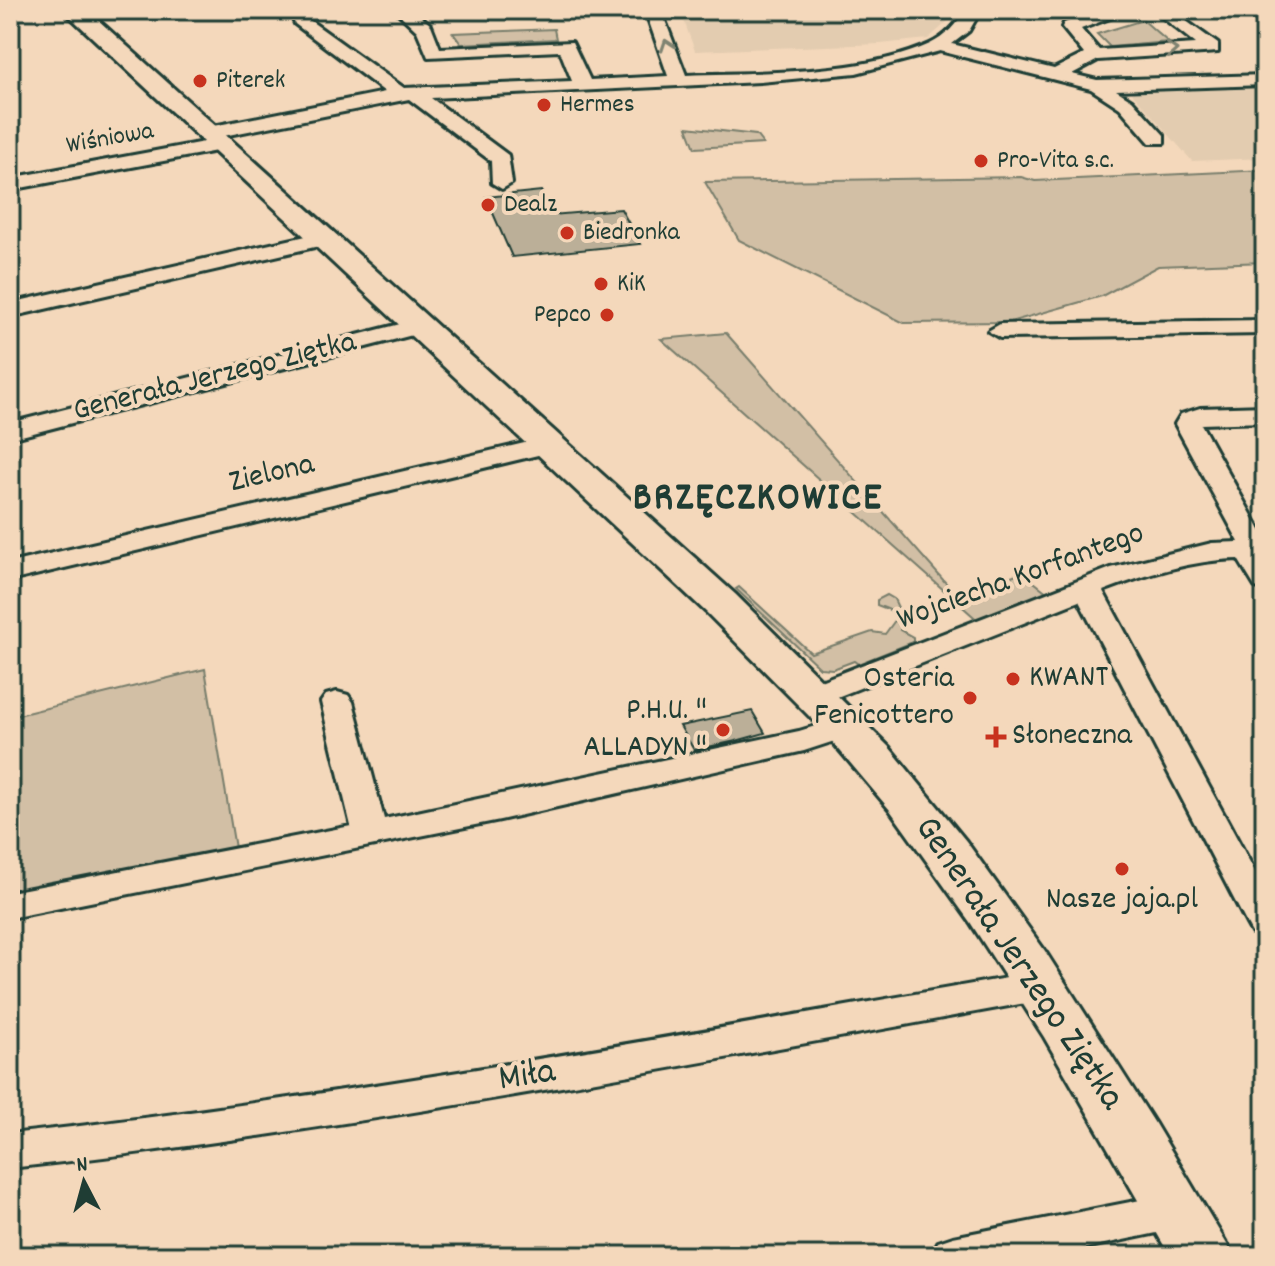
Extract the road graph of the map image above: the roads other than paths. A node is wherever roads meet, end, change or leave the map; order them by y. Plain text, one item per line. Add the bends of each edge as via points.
1 (74, 10) edge
2 (297, 10) edge
3 (403, 10) edge
4 (653, 10) edge
5 (973, 10) edge
6 (1108, 10) edge
7 (1161, 10) edge
8 (939, 46) junction
9 (1094, 55) junction
10 (1058, 74) junction
11 (1265, 80) edge
12 (679, 81) junction
13 (583, 85) junction
14 (1097, 85) junction
15 (406, 93) junction
16 (214, 139) junction
17 (1157, 139) dead end
18 (502, 183) dead end
19 (10, 184) edge
20 (324, 238) junction
21 (10, 310) edge
22 (420, 326) junction
23 (1265, 327) edge
24 (1000, 331) dead end
25 (1265, 414) edge
26 (10, 431) edge
27 (550, 445) junction
28 (1256, 550) edge
29 (10, 572) edge
30 (1265, 581) edge
31 (1087, 589) junction
32 (337, 702) dead end
33 (830, 710) junction
34 (370, 833) junction
35 (10, 905) edge
36 (1265, 924) edge
37 (1042, 986) junction
38 (10, 1151) edge
39 (1176, 1211) junction
40 (953, 1256) edge
41 (1203, 1256) edge

1 - 16 main road, Generała Jerzego Ziętka
2 - 15 street via 301,21
3 - 13 street via 425,29 434,53 566,46
12 -> 4 street
5 - 8 street via 963,27
6 - 9 street via 1105,18 1070,27
9 -> 7 street via 1212,48
8 - 10 street
8 - 12 street, Wiśniowa via 901,59 830,71
9 - 10 street
10 - 14 street
11 - 14 street
12 - 13 street, Wiśniowa
13 - 15 street, Wiśniowa
14 - 17 street via 1126,104
15 - 16 street, Wiśniowa
15 - 18 street via 501,159
16 - 19 street, Wiśniowa
16 - 20 main road, Generała Jerzego Ziętka
20 - 21 street
20 - 22 main road, Generała Jerzego Ziętka
22 - 26 street, Generała Jerzego Ziętka
22 - 27 main road, Generała Jerzego Ziętka
23 - 24 street
25 - 28 street via 1200,416 1188,424
27 - 29 street, Zielona
27 - 33 main road, Generała Jerzego Ziętka
28 - 30 street
28 - 31 street, Wojciecha Korfantego via 1202,554 1121,574
31 - 33 street, Wojciecha Korfantego
31 - 36 street
32 - 34 street
33 - 34 street via 804,740
33 - 37 main road, Generała Jerzego Ziętka via 932,832
34 - 35 street
37 - 38 street, Miła via 531,1077
37 - 39 main road, Generała Jerzego Ziętka
39 - 40 street
39 - 41 main road, Generała Jerzego Ziętka

